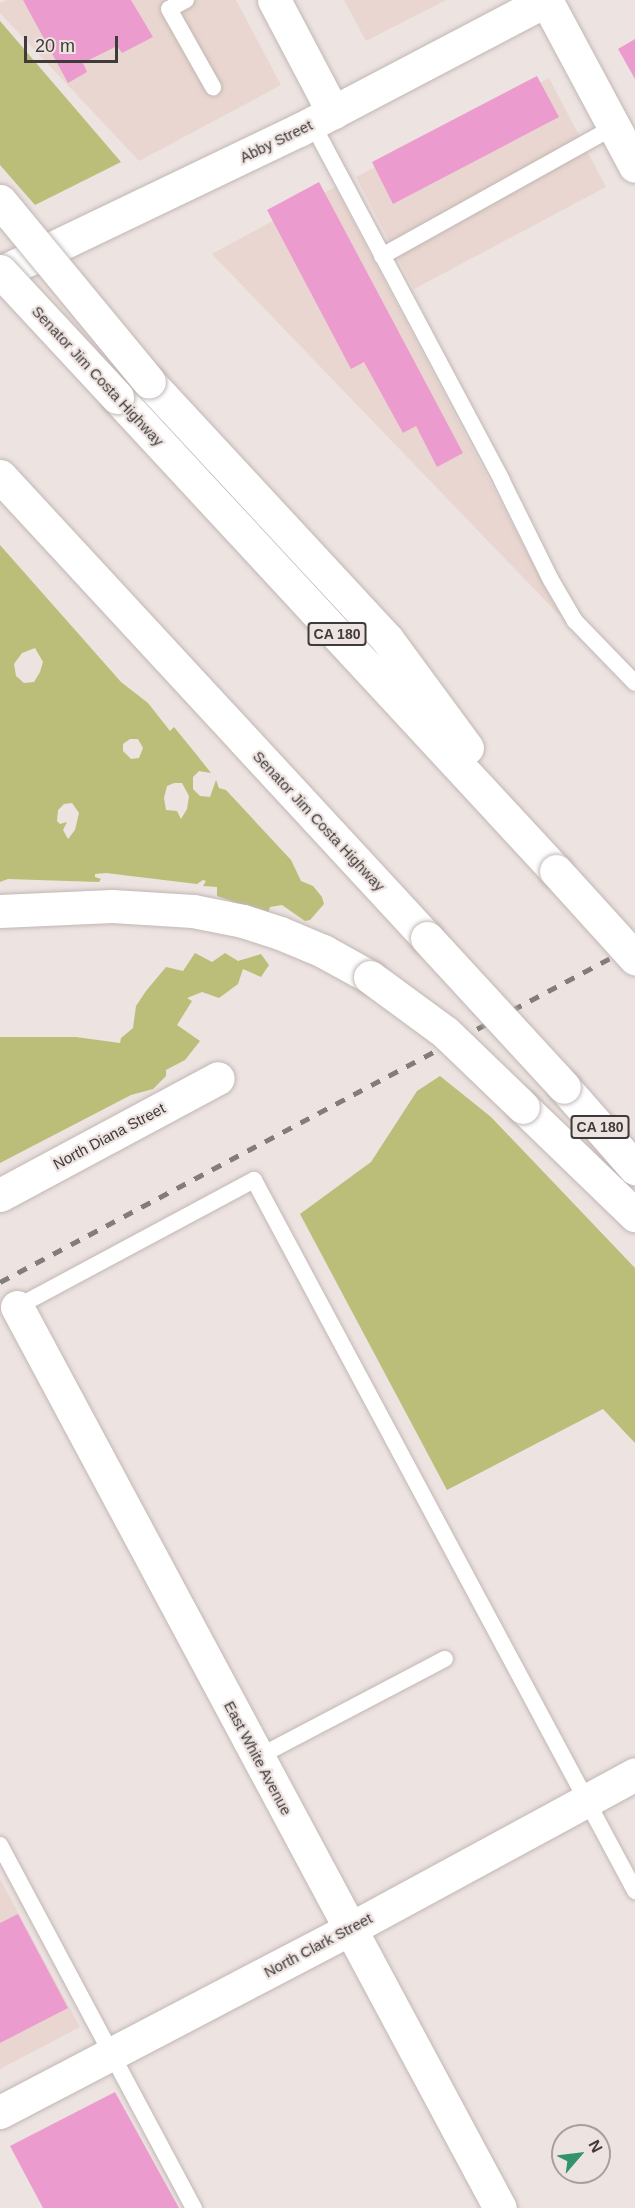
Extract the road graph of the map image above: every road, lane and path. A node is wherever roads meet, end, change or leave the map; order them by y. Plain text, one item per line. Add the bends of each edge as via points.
1 (186, 0) edge
2 (274, 0) edge
3 (547, 0) edge
4 (213, 87) dead end
5 (322, 117) junction
6 (614, 127) junction
7 (635, 165) edge
8 (0, 201) edge
9 (382, 256) junction
10 (0, 272) edge
11 (0, 476) edge
12 (635, 682) edge
13 (556, 871) junction
14 (0, 911) edge
15 (635, 958) edge
16 (218, 1078) dead end
17 (635, 1168) edge
18 (0, 1195) edge
19 (635, 1215) edge
20 (16, 1307) joint
21 (445, 1659) dead end
22 (258, 1757) junction
23 (635, 1774) edge
24 (586, 1800) junction
25 (0, 1845) edge
26 (635, 1891) edge
27 (350, 1929) junction
28 (111, 2054) junction
29 (0, 2112) edge
30 (194, 2208) edge
31 (500, 2208) edge

1 - 4 lane via 169,9
2 - 5 main road
3 - 5 main road, Abby Street
3 - 6 main road
5 - 9 lane
5 - 10 main road, Abby Street
6 - 7 main road
6 - 9 lane
8 - 13 main road, bridge via 149,382 387,639
9 - 12 lane via 575,621
10 - 13 main road, Senator Jim Costa Highway / CA 180, bridge
11 - 17 main road, Senator Jim Costa Highway / CA 180, bridge
13 - 15 main road, Senator Jim Costa Highway / CA 180, bridge
14 - 19 main road, bridge via 112,906 193,911 243,921 323,951 370,977 446,1032
16 - 18 main road, North Diana Street
20 - 22 main road, East White Avenue
20 - 24 lane via 254,1180
21 - 22 lane
22 - 27 main road, East White Avenue
23 - 24 main road, North Clark Street
24 - 26 lane
24 - 27 main road, North Clark Street
25 - 28 lane
27 - 28 main road, North Clark Street
27 - 31 main road, East White Avenue
28 - 29 main road, North Clark Street
28 - 30 lane

